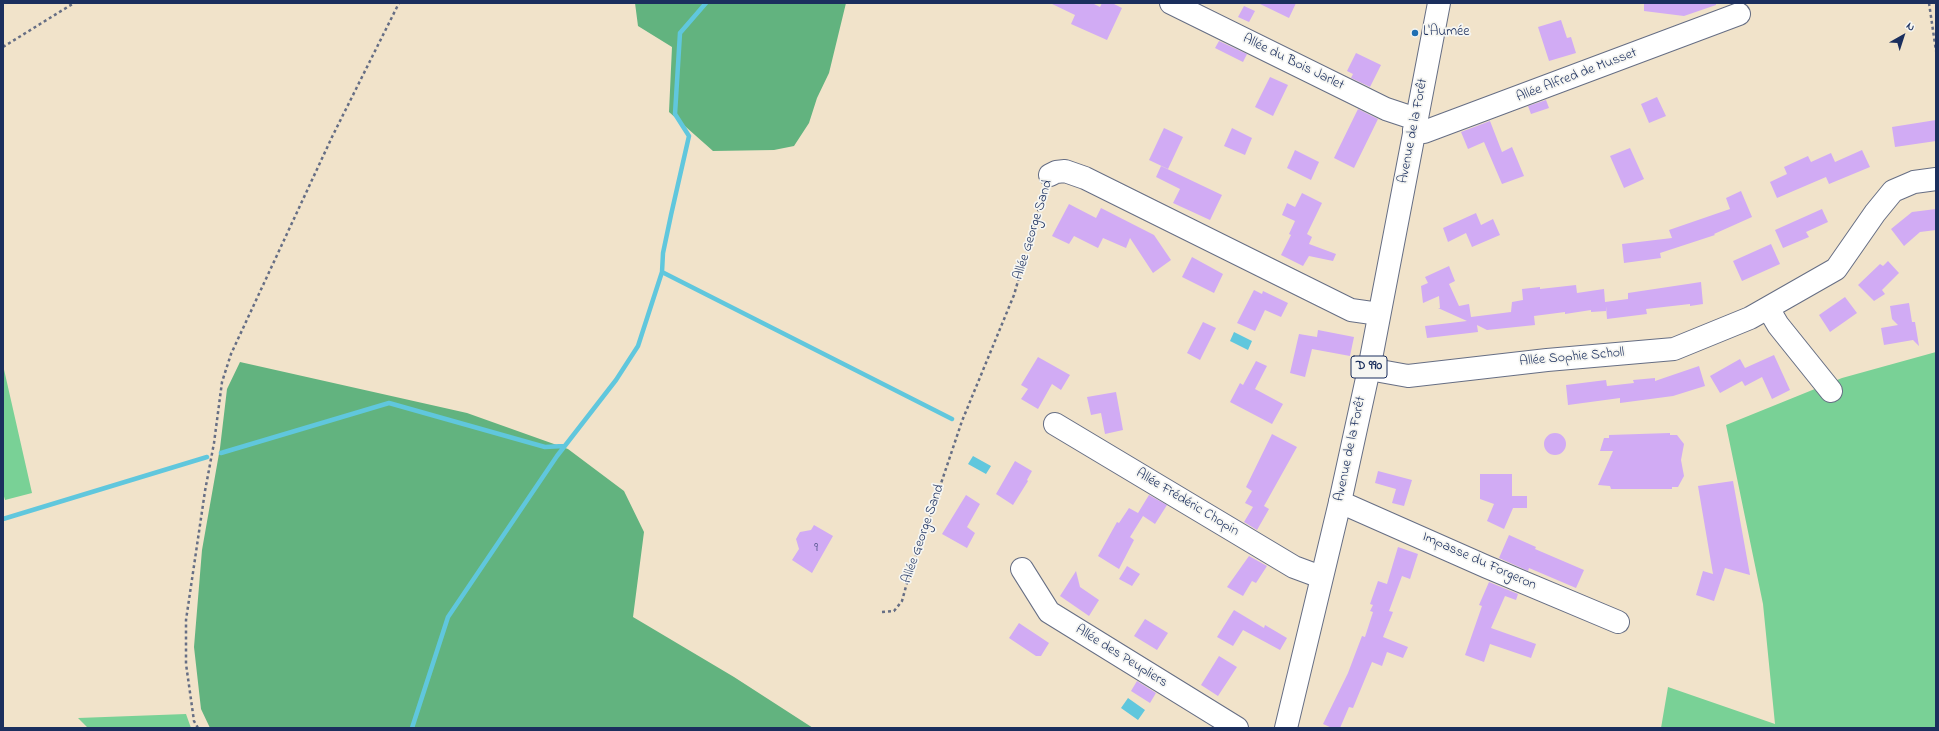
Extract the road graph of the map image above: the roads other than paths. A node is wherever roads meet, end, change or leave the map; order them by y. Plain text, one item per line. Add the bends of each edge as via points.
1 (1171, 3) edge
2 (1439, 3) edge
3 (1739, 14) dead end
4 (1415, 124) junction
5 (1050, 175) road end
6 (1936, 179) edge
7 (1768, 308) junction
8 (1379, 314) junction
9 (1369, 369) junction
10 (1831, 391) dead end
11 (1055, 424) dead end
12 (1340, 502) junction
13 (1022, 569) dead end
14 (1321, 577) junction
15 (1618, 622) dead end
16 (1237, 728) edge
17 (1286, 728) edge

1 - 4 street, Allée du Bois Jarlet
2 - 4 street, Avenue de la Forêt / D 990
3 - 4 street, Allée Alfred de Musset via 1424,132
4 - 8 street, Avenue de la Forêt / D 990
5 - 8 street, Allée George Sand via 1065,171 1085,178 1351,310
6 - 7 street, Allée Sophie Scholl via 1914,182 1893,191 1836,269
7 - 9 street, Allée Sophie Scholl via 1674,349 1408,376
7 - 10 street via 1778,326
8 - 9 street, Avenue de la Forêt / D 990
9 - 12 street, Avenue de la Forêt / D 990
11 - 14 street, Allée Frédéric Chopin via 1294,567
12 - 14 street, Avenue de la Forêt / D 990
12 - 15 street, Impasse du Forgeron
13 - 16 street, Allée des Peupliers via 1049,612
14 - 17 street, Avenue de la Forêt / D 990

